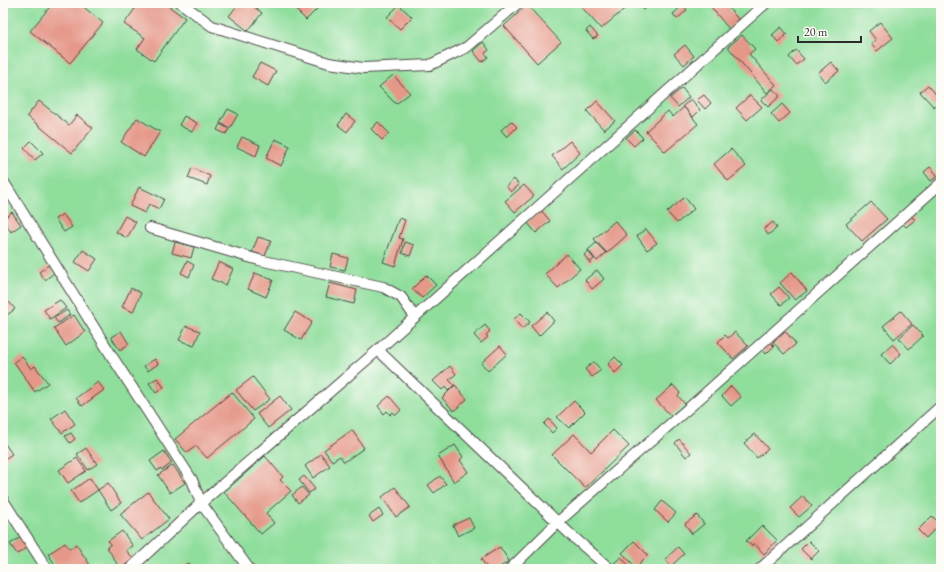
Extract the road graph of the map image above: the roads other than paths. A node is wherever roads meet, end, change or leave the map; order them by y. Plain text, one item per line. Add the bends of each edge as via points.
1 (180, 3) edge
2 (518, 3) edge
3 (766, 3) edge
4 (3, 181) edge
5 (941, 184) edge
6 (150, 228) dead end
7 (415, 317) junction
8 (378, 350) junction
9 (941, 406) edge
10 (3, 500) edge
11 (200, 503) junction
12 (558, 522) junction
13 (47, 569) edge
14 (130, 569) edge
15 (249, 569) edge
16 (510, 569) edge
17 (610, 569) edge
18 (760, 569) edge

1 - 2 lane via 212,26 329,63 364,68 430,65 467,47
3 - 7 lane
4 - 11 lane via 112,358 192,480
5 - 12 lane
6 - 7 lane via 259,260 383,287 401,297
7 - 8 lane
8 - 11 lane
8 - 12 lane
9 - 18 lane
10 - 13 lane
11 - 14 lane
11 - 15 lane
12 - 16 lane
12 - 17 lane

